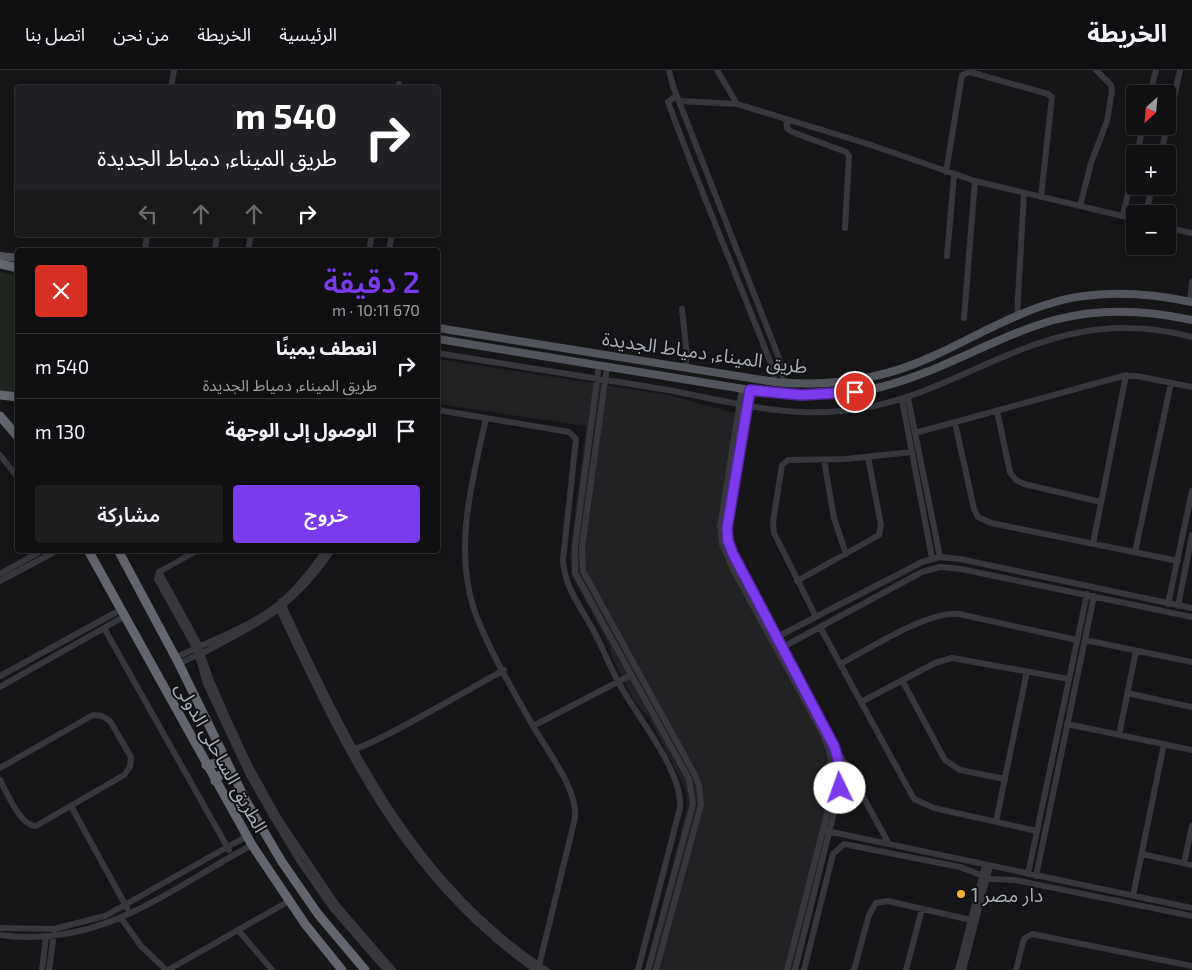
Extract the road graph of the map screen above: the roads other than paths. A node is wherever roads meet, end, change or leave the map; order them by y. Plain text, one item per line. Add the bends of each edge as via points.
1 (174, 70) edge
2 (669, 70) edge
3 (717, 70) edge
4 (1096, 70) edge
5 (1156, 70) edge
6 (1180, 70) edge
7 (172, 85) edge
8 (1152, 85) edge
9 (1176, 87) edge
10 (678, 98) junction
11 (737, 104) junction
12 (786, 119) junction
13 (833, 134) junction
14 (830, 146) junction
15 (946, 172) junction
16 (954, 175) junction
17 (975, 181) junction
18 (1024, 193) junction
19 (1128, 195) edge
20 (1041, 197) junction
21 (1080, 206) junction
22 (1123, 216) junction
23 (1126, 217) edge
24 (844, 228) dead end
25 (1176, 230) edge
26 (1192, 233) edge
27 (0, 256) edge
28 (947, 256) dead end
29 (15, 258) edge
30 (0, 264) edge
31 (15, 267) edge
32 (1192, 282) edge
33 (1191, 302) edge
34 (682, 310) dead end
35 (1017, 316) junction
36 (964, 318) dead end
37 (1192, 320) edge
38 (440, 328) edge
39 (1192, 337) edge
40 (440, 339) edge
41 (537, 344) junction
42 (547, 345) junction
43 (440, 353) edge
44 (535, 355) junction
45 (546, 357) junction
46 (603, 366) junction
47 (685, 367) junction
48 (1126, 375) junction
49 (602, 379) junction
50 (775, 382) junction
51 (784, 383) junction
52 (1171, 383) junction
53 (1192, 387) edge
54 (746, 389) junction
55 (0, 395) edge
56 (15, 397) edge
57 (905, 399) junction
58 (739, 405) junction
59 (746, 407) junction
60 (440, 410) edge
61 (997, 411) junction
62 (0, 416) edge
63 (486, 418) junction
64 (956, 423) junction
65 (15, 434) edge
66 (915, 434) junction
67 (912, 452) junction
68 (0, 455) edge
69 (868, 457) junction
70 (824, 460) junction
71 (15, 474) edge
72 (1192, 491) edge
73 (1101, 502) junction
74 (1192, 535) edge
75 (1093, 544) junction
76 (1136, 552) junction
77 (38, 553) edge
78 (52, 553) edge
79 (90, 553) edge
80 (120, 553) edge
81 (193, 553) edge
82 (324, 553) edge
83 (330, 553) edge
84 (846, 554) junction
85 (940, 557) junction
86 (932, 558) junction
87 (1178, 561) junction
88 (1189, 565) edge
89 (0, 574) edge
90 (0, 581) edge
91 (797, 581) junction
92 (1090, 595) junction
93 (1168, 604) junction
94 (280, 606) junction
95 (1178, 606) junction
96 (1192, 608) edge
97 (759, 610) junction
98 (123, 612) junction
99 (816, 617) junction
100 (1192, 617) edge
101 (820, 626) junction
102 (104, 628) junction
103 (777, 637) junction
104 (1081, 640) junction
105 (782, 647) junction
106 (199, 651) junction
107 (1136, 651) junction
108 (177, 661) junction
109 (1192, 662) edge
110 (840, 664) junction
111 (504, 670) junction
112 (1027, 671) junction
113 (629, 673) junction
114 (0, 676) edge
115 (617, 679) junction
116 (1069, 679) junction
117 (902, 680) junction
118 (0, 687) edge
119 (1127, 693) junction
120 (861, 702) junction
121 (1192, 707) edge
122 (1067, 724) junction
123 (533, 726) junction
124 (1119, 735) junction
125 (1164, 744) junction
126 (834, 746) junction
127 (350, 749) junction
128 (1192, 750) edge
129 (224, 756) junction
130 (206, 765) junction
131 (0, 768) edge
132 (231, 772) junction
133 (1005, 778) junction
134 (0, 780) edge
135 (215, 781) junction
136 (71, 806) junction
137 (996, 822) junction
138 (1192, 826) edge
139 (827, 831) junction
140 (1037, 831) junction
141 (247, 836) junction
142 (888, 844) junction
143 (252, 845) junction
144 (228, 848) junction
145 (1142, 854) junction
146 (232, 856) junction
147 (1184, 863) junction
148 (1192, 864) edge
149 (988, 866) junction
150 (1028, 874) junction
151 (1036, 876) junction
152 (985, 877) junction
153 (1133, 896) junction
154 (289, 902) junction
155 (126, 906) junction
156 (1192, 908) edge
157 (922, 909) junction
158 (130, 914) junction
159 (1192, 916) edge
160 (121, 918) junction
161 (970, 920) junction
162 (0, 928) edge
163 (51, 930) junction
164 (239, 930) junction
165 (0, 935) edge
166 (46, 938) junction
167 (54, 938) junction
168 (1192, 966) edge
169 (537, 968) edge
170 (962, 969) edge
171 (42, 970) edge
172 (49, 970) edge
173 (167, 970) edge
174 (272, 970) edge
175 (342, 970) edge
176 (365, 970) edge
177 (386, 970) edge
178 (393, 970) edge
179 (546, 970) edge
180 (638, 970) edge
181 (648, 970) edge
182 (656, 970) edge
183 (787, 970) edge
184 (794, 970) edge
185 (804, 970) edge
186 (854, 970) edge
187 (906, 970) edge
188 (1016, 970) edge

1 - 7 street
2 - 10 street
3 - 11 street
4 - 21 street via 1111,85 1112,92 1107,121 1091,163
5 - 8 street
6 - 9 street
10 - 11 street
10 - 50 street via 668,102 726,245
10 - 51 street via 774,344
11 - 12 street
12 - 13 street
12 - 14 street via 787,128 792,132
13 - 14 street
13 - 15 street
14 - 24 street via 846,152 850,158
15 - 16 street
15 - 20 street via 962,76 970,72 1052,97
16 - 17 street
16 - 28 street
17 - 18 street
17 - 36 street
18 - 20 street
18 - 35 street
19 - 22 street
20 - 21 street
21 - 22 street
22 - 23 street
25 - 26 street
27 - 29 main road
30 - 31 highway
32 - 33 street
33 - 35 main road, طريق الميناء, دمياط الجديدة via 1152,295 1088,296 1046,305
34 - 47 street via 687,356
35 - 51 main road, طريق الميناء, دمياط الجديدة via 930,358 881,375 828,384
37 - 54 main road, طريق الميناء, دمياط الجديدة via 1132,311 1073,316 1034,327 881,387 828,395
38 - 41 main road, طريق الميناء, دمياط الجديدة
39 - 57 street via 1143,329 1109,328 1076,333 1040,344
40 - 44 main road, طريق الميناء, دمياط الجديدة
41 - 42 main road, طريق الميناء, دمياط الجديدة
41 - 44 main road via 539,349
42 - 45 main road
42 - 47 main road, طريق الميناء, دمياط الجديدة
43 - 49 street
44 - 45 main road, طريق الميناء, دمياط الجديدة
45 - 46 main road, طريق الميناء, دمياط الجديدة
46 - 49 street
46 - 54 main road, طريق الميناء, دمياط الجديدة
47 - 50 main road, طريق الميناء, دمياط الجديدة
48 - 52 street
48 - 61 street
48 - 73 street
49 - 58 street
49 - 113 street via 582,490 574,564 578,582
49 - 182 street via 582,547 583,571 695,775 701,795 699,815
50 - 51 main road, طريق الميناء, دمياط الجديدة
52 - 53 street
52 - 76 street
54 - 58 street
54 - 59 street
55 - 56 highway
57 - 59 street via 860,410 821,413
57 - 66 street
57 - 67 street
58 - 59 street
58 - 97 street via 721,536 726,552
59 - 97 street via 727,534 730,548
60 - 63 street
61 - 64 street
61 - 73 street via 1010,472 1016,480
62 - 65 highway
63 - 111 street via 468,505 466,563 475,611
63 - 115 street via 570,432 575,436 577,443 564,573
64 - 66 street
64 - 75 street via 974,509 982,520
66 - 85 street
67 - 69 street
67 - 86 street
68 - 71 street
69 - 70 street
69 - 84 street via 880,532 873,540
70 - 84 street via 833,512
70 - 91 street via 788,460 782,466 773,528
72 - 87 street
73 - 75 street
74 - 88 street
75 - 76 street
76 - 87 street
77 - 89 street
78 - 90 street
79 - 98 highway, الطريق الساحلى الدولى
80 - 108 highway, الطريق الساحلى الدولى
81 - 106 street via 159,572 157,579
82 - 94 street
83 - 94 street via 299,592
84 - 91 street
85 - 86 street
85 - 93 street
86 - 99 street
87 - 93 street
88 - 95 street
91 - 99 street
92 - 100 street
92 - 101 street via 940,567 922,572
92 - 104 street
93 - 95 street
94 - 106 street
94 - 127 street
95 - 96 street
97 - 103 street
97 - 139 street via 829,749 833,789
98 - 102 street
98 - 114 street
98 - 130 highway, الطريق الساحلى الدولى
99 - 103 street
101 - 105 street
101 - 110 street
102 - 118 street
102 - 144 street
103 - 105 street
104 - 107 street
104 - 110 street via 947,613 929,618
104 - 116 street
104 - 122 street
105 - 126 street
106 - 108 street
106 - 177 street via 206,684 238,754 285,838 333,909
106 - 178 street via 242,752 284,827 336,904
107 - 109 street
107 - 119 street
108 - 129 highway, الطريق الساحلى الدولى
110 - 120 street
111 - 123 street
111 - 127 street
112 - 116 street
112 - 117 street via 952,658 940,660
112 - 133 street
113 - 115 street
113 - 181 street via 689,779 693,795
115 - 123 street
115 - 180 street via 658,746 678,786 681,800
116 - 140 street
117 - 120 street
117 - 133 street via 945,760 960,770
119 - 121 street
119 - 124 street
120 - 137 street via 914,799 929,807
122 - 124 street
122 - 151 street
123 - 169 street via 573,795 576,811
124 - 125 street
125 - 128 street
125 - 145 street
126 - 139 street via 840,788
126 - 142 street
127 - 169 street via 412,844 482,920
129 - 130 highway via 218,763
129 - 132 highway, الطريق الساحلى الدولى
130 - 135 highway, الطريق الساحلى الدولى
131 - 136 street via 93,715 106,718 131,757 130,767 124,775
132 - 135 highway via 223,773
132 - 176 highway, الطريق الساحلى الدولى via 299,888
133 - 137 street
134 - 136 street via 24,821 31,826 41,824
135 - 141 highway, الطريق الساحلى الدولى
136 - 155 street
137 - 140 street
138 - 147 street
139 - 142 street
139 - 183 street
139 - 184 street
140 - 150 street
141 - 143 highway, الطريق الساحلى الدولى
141 - 144 street
142 - 149 street
143 - 146 street
143 - 154 highway, الطريق الساحلى الدولى
144 - 146 street
144 - 155 street
145 - 147 street
145 - 153 street
146 - 158 street
147 - 148 street
149 - 150 street
149 - 152 street
150 - 151 street
151 - 153 street
152 - 159 street via 1015,880
152 - 161 street
152 - 170 street
152 - 185 street via 971,870 849,844 839,846 833,854
153 - 156 street
154 - 164 street
154 - 175 highway, الطريق الساحلى الدولى
155 - 158 street
155 - 163 street via 94,920
157 - 161 street
157 - 186 street via 883,901 874,905
157 - 187 street
158 - 160 street
160 - 167 street
160 - 173 street via 141,946
161 - 170 street
162 - 163 street
163 - 166 street
163 - 167 street
164 - 173 street
164 - 174 street
165 - 166 street
166 - 167 street
166 - 171 street
167 - 172 street
168 - 188 street via 1032,934 1022,942
169 - 179 street

